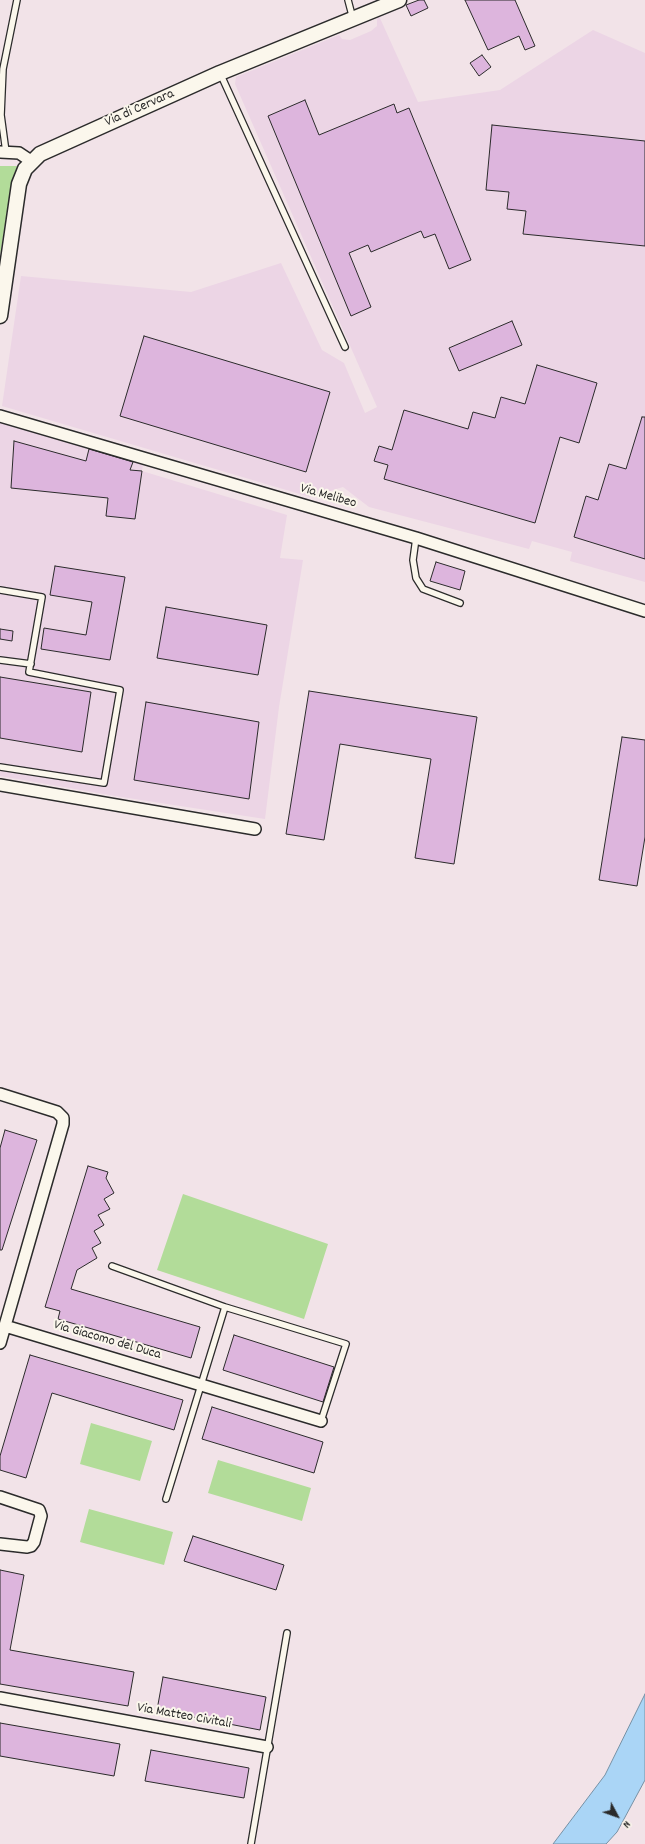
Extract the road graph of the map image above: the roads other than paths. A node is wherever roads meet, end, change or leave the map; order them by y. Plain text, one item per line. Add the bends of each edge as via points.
1 (17, 0) edge
2 (348, 0) edge
3 (399, 0) edge
4 (353, 19) junction
5 (220, 73) junction
6 (3, 152) edge
7 (31, 161) junction
8 (0, 316) edge
9 (345, 347) dead end
10 (0, 416) edge
11 (416, 538) junction
12 (0, 590) edge
13 (460, 603) dead end
14 (645, 611) edge
15 (0, 660) edge
16 (31, 664) junction
17 (0, 767) edge
18 (0, 785) edge
19 (255, 828) dead end
20 (0, 1094) edge
21 (112, 1266) dead end
22 (225, 1306) junction
23 (5, 1326) junction
24 (0, 1343) edge
25 (201, 1384) junction
26 (321, 1421) joint
27 (0, 1497) edge
28 (166, 1499) dead end
29 (0, 1544) edge
30 (287, 1633) dead end
31 (0, 1698) edge
32 (267, 1747) junction
33 (251, 1844) edge

1 - 6 lane via 3,69 0,115
2 - 4 lane
3 - 4 street, Via di Cervara
4 - 5 street, Via di Cervara
5 - 7 street, Via di Cervara via 49,149
5 - 9 lane
6 - 7 street via 19,153
7 - 8 street, Via di Cervara via 19,184
10 - 11 street, Via Melibeo
11 - 13 lane via 413,560 416,578 423,589
11 - 14 street, Via Melibeo
12 - 16 lane via 42,597
15 - 16 lane
16 - 17 lane via 29,672 120,690 104,783
18 - 19 street
20 - 23 street via 57,1112 63,1118
21 - 22 lane, Via Giacomo del Duca
22 - 25 lane
22 - 26 lane, Via Giacomo del Duca via 346,1344
23 - 24 street
23 - 25 street, Via Giacomo del Duca
25 - 26 street, Via Giacomo del Duca
25 - 28 lane
27 - 29 street via 38,1510 41,1516 31,1546
30 - 32 lane
31 - 32 street, Via Matteo Civitali
32 - 33 lane

